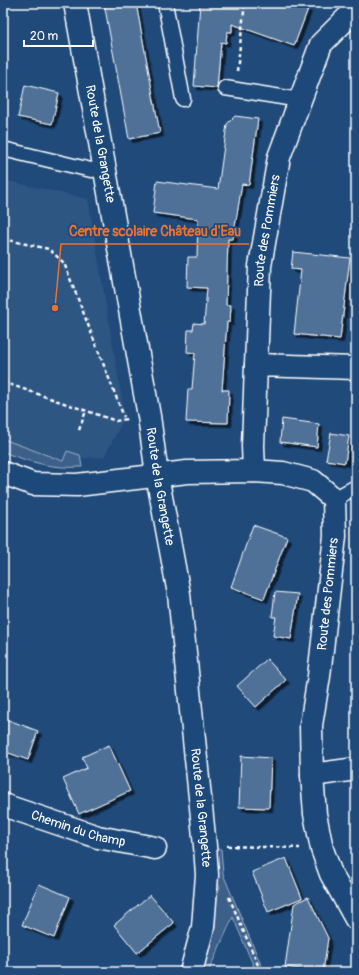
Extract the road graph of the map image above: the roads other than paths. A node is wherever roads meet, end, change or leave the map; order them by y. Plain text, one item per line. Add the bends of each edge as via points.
1 (75, 3) edge
2 (165, 3) edge
3 (356, 9) edge
4 (230, 89) road end
5 (183, 99) dead end
6 (300, 100) junction
7 (3, 149) edge
8 (104, 168) junction
9 (256, 365) junction
10 (356, 368) edge
11 (254, 471) junction
12 (3, 473) edge
13 (158, 475) junction
14 (356, 487) edge
15 (334, 499) junction
16 (356, 769) edge
17 (312, 775) junction
18 (3, 805) edge
19 (155, 848) dead end
20 (356, 919) edge
21 (191, 972) edge

1 - 8 street, Route de la Grangette
2 - 5 lane
3 - 6 street, Route des Pommiers via 321,44
4 - 6 lane
6 - 9 street, Route des Pommiers via 279,157 260,266
7 - 8 lane via 90,170
8 - 13 street, Route de la Grangette
9 - 10 street
9 - 11 street, Route des Pommiers
11 - 13 street
11 - 15 street via 283,473 313,481
12 - 13 street via 33,484 76,485
13 - 21 street, Route de la Grangette via 179,594 207,875 203,927
14 - 15 lane
15 - 17 street, Route des Pommiers via 335,536 311,725
16 - 17 street
17 - 20 street, Route des Pommiers via 322,849 330,874
18 - 19 street, Chemin du Champ via 98,837

